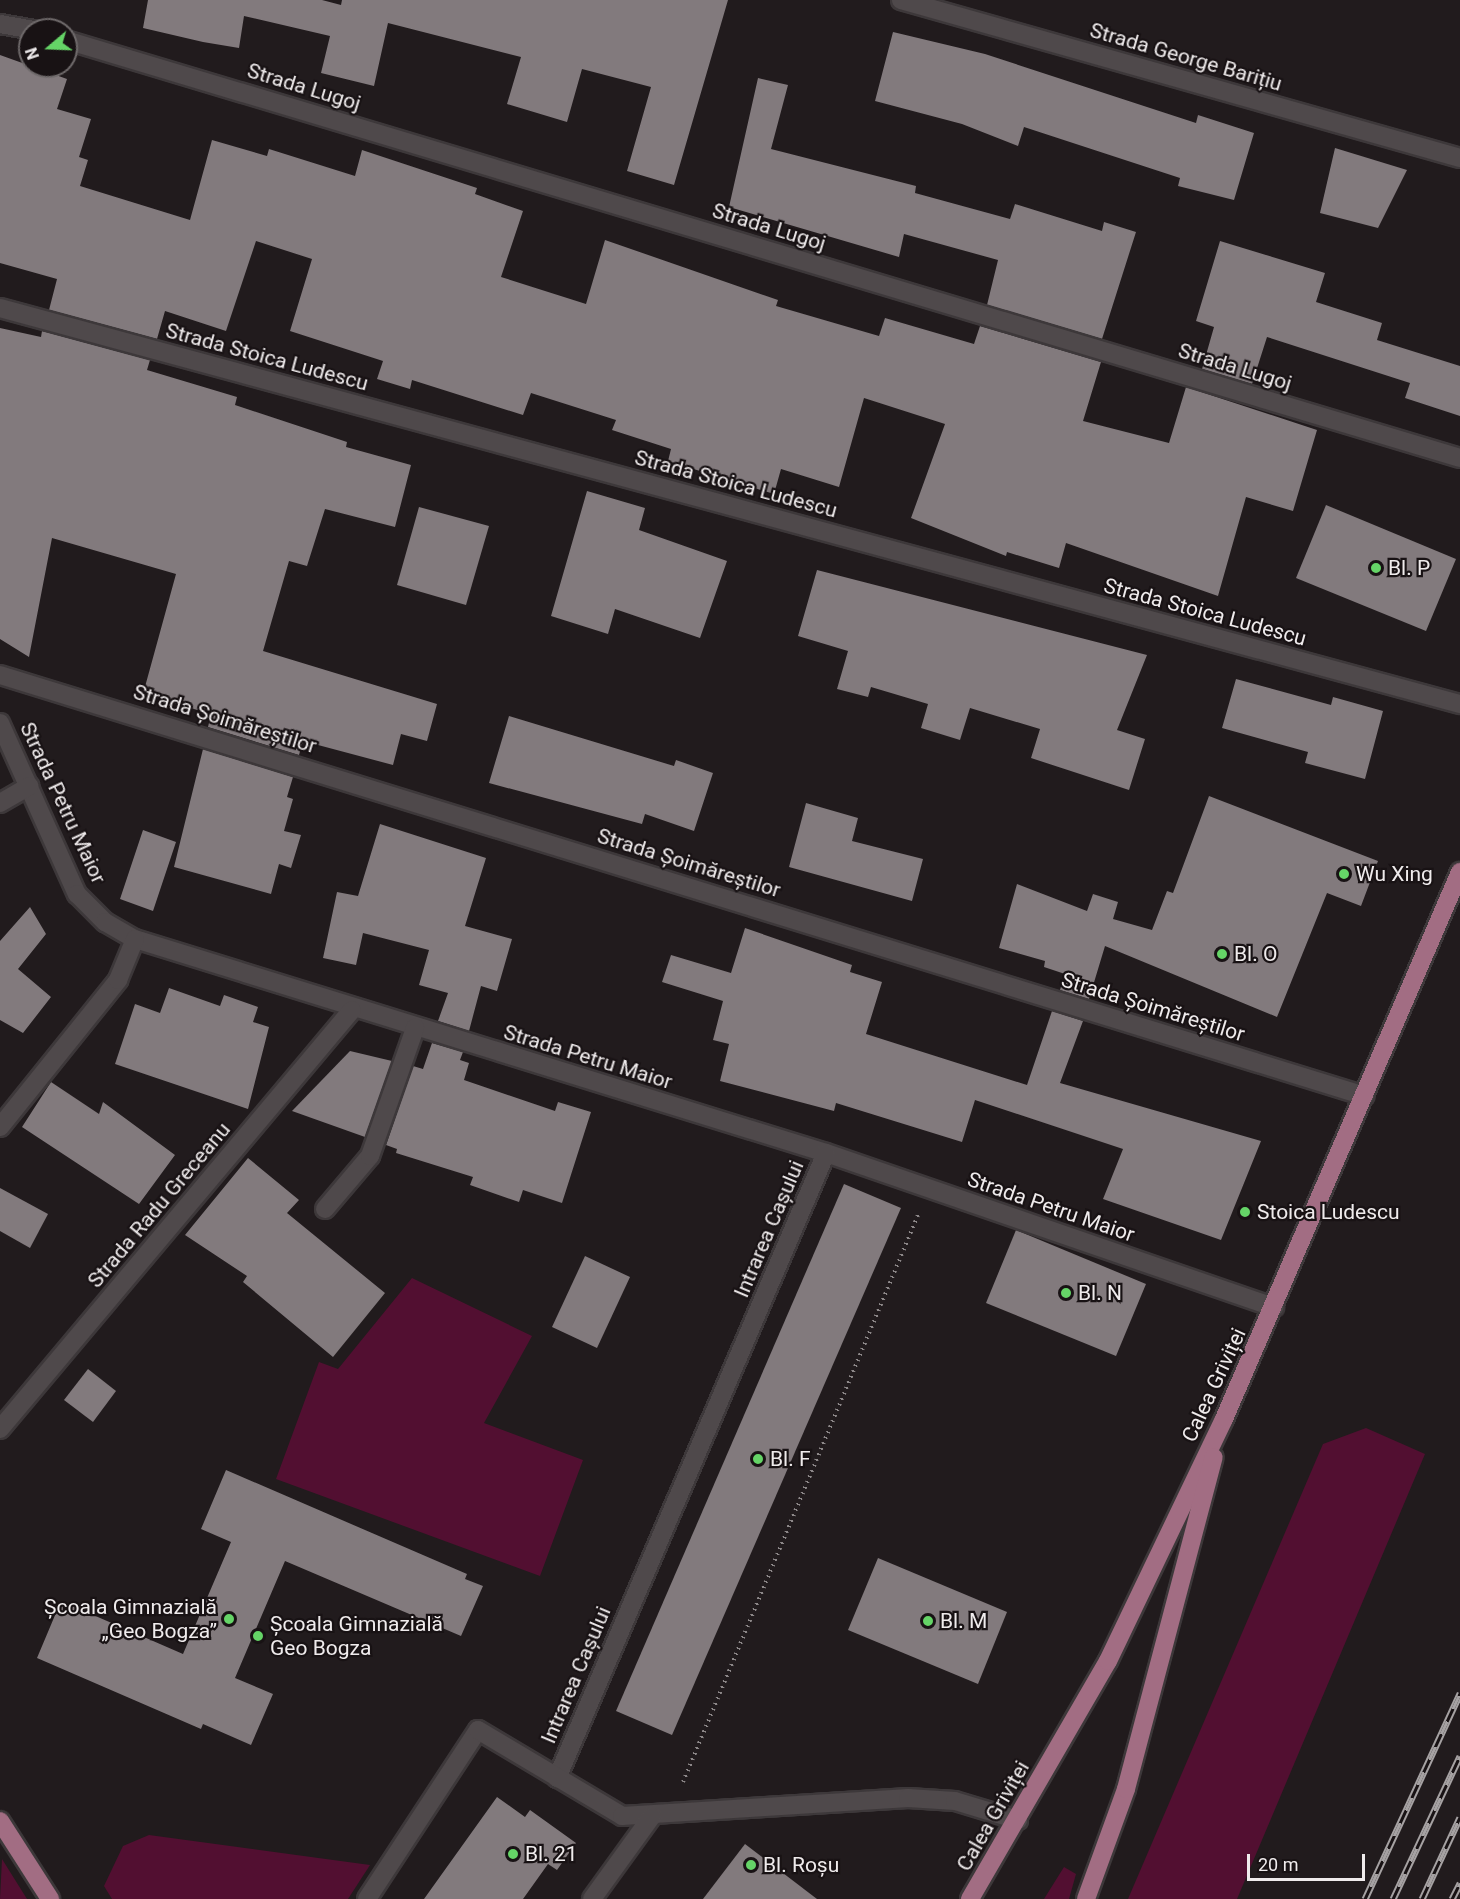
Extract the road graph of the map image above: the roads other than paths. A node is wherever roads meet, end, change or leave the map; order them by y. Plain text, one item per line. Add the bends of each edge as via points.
1 (901, 0) edge
2 (930, 4) edge
3 (0, 24) edge
4 (18, 27) edge
5 (78, 43) edge
6 (1460, 158) edge
7 (0, 308) edge
8 (1460, 458) edge
9 (0, 675) edge
10 (1460, 704) edge
11 (0, 723) edge
12 (28, 786) junction
13 (0, 803) edge
14 (1460, 872) edge
15 (135, 939) junction
16 (352, 1010) junction
17 (415, 1028) junction
18 (1365, 1096) junction
19 (0, 1127) edge
20 (826, 1153) junction
21 (325, 1209) dead end
22 (1274, 1307) junction
23 (1224, 1419) junction
24 (0, 1429) edge
25 (556, 1778) junction
26 (661, 1815) junction
27 (1018, 1820) junction
28 (0, 1821) edge
29 (50, 1899) edge
30 (366, 1899) edge
31 (592, 1899) edge
32 (970, 1899) edge
33 (1086, 1899) edge

1 - 2 street, Strada George Barițiu
2 - 6 street, Strada George Barițiu
3 - 4 street
5 - 8 street, Strada Lugoj
7 - 10 street, Strada Stoica Ludescu
9 - 18 street, Strada Șoimăreștilor
11 - 12 street, Strada Petru Maior
12 - 13 street
12 - 15 street, Strada Petru Maior via 77,894 105,922
14 - 18 main road, Calea Griviței
15 - 16 street, Strada Petru Maior
15 - 19 street via 118,980
16 - 17 street, Strada Petru Maior
16 - 24 street, Strada Radu Greceanu
17 - 20 street, Strada Petru Maior
17 - 21 street via 370,1156
18 - 22 main road, Calea Griviței
20 - 22 street, Strada Petru Maior
20 - 25 street, Intrarea Cașului
22 - 23 main road, Calea Griviței
23 - 27 main road, Calea Griviței via 1108,1660
23 - 33 main road via 1126,1789
25 - 26 street, Intrarea Cașului via 622,1816
25 - 30 street via 478,1730
26 - 27 street, Intrarea Cașului via 908,1798 954,1801
26 - 31 street
27 - 32 main road, Calea Griviței
28 - 29 main road

